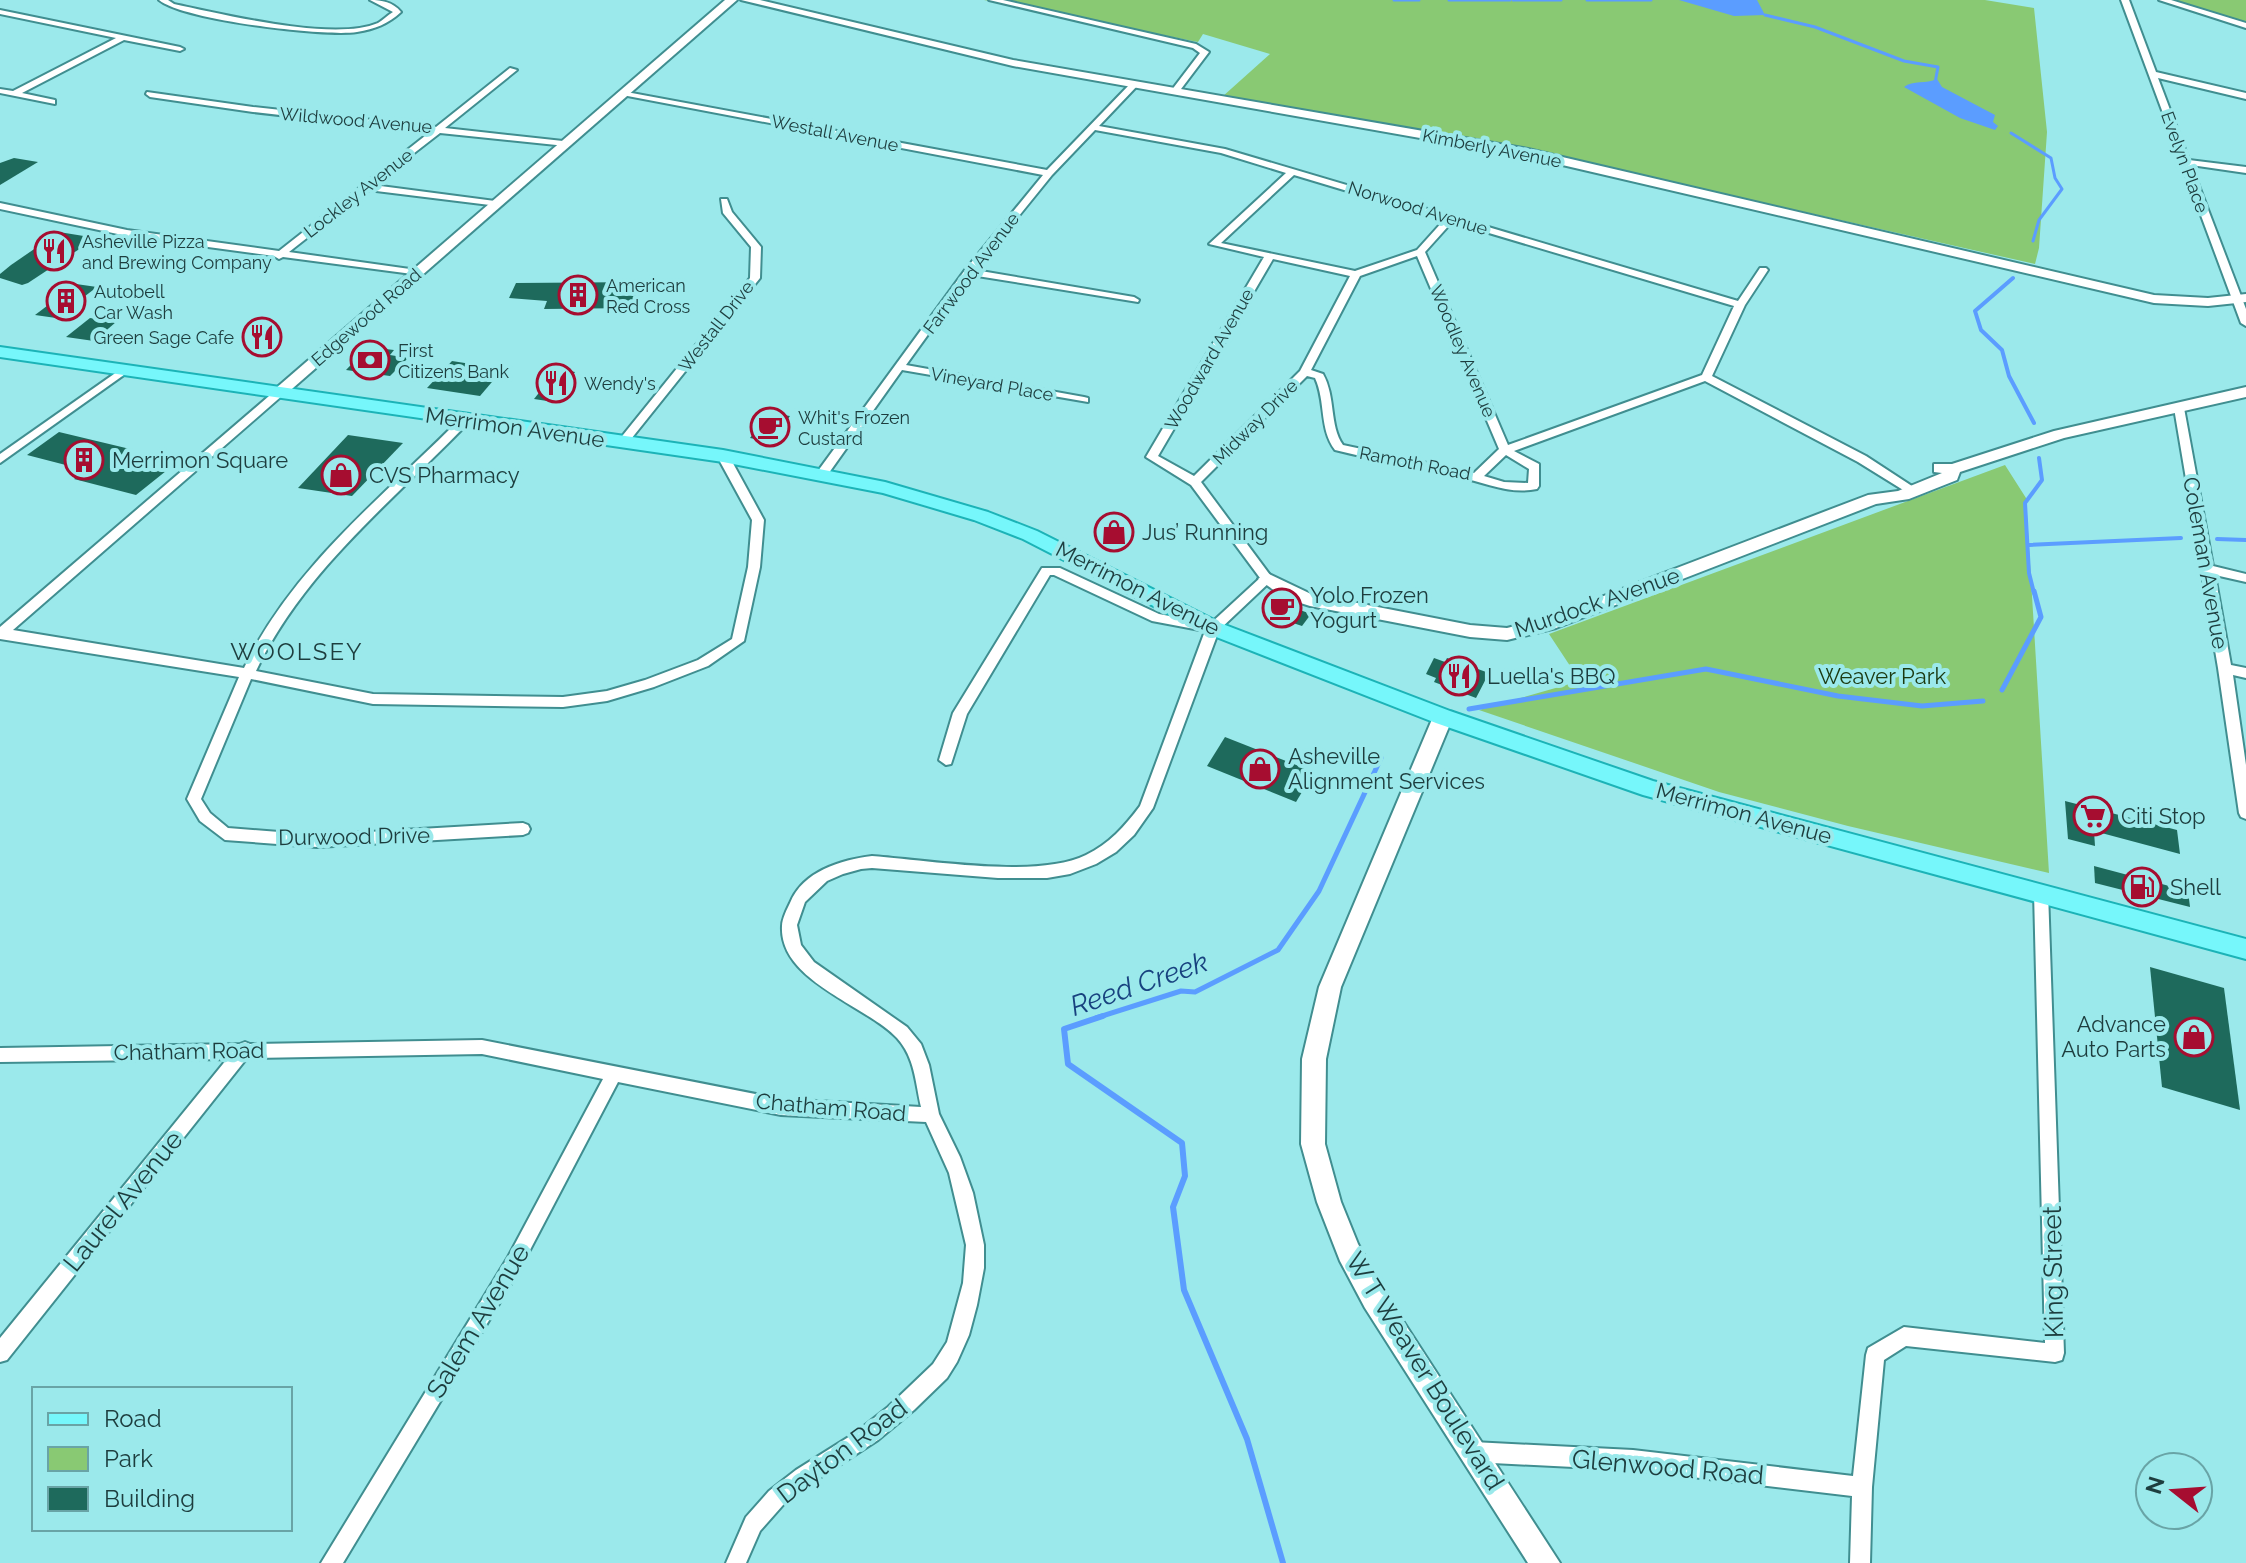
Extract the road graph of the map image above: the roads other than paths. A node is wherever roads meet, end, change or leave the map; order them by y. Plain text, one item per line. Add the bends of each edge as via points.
1 (163, 0) edge
2 (374, 0) edge
3 (732, 0) edge
4 (746, 0) edge
5 (993, 0) edge
6 (2125, 0) edge
7 (2163, 0) edge
8 (0, 12) edge
9 (2246, 26) edge
10 (122, 38) junction
11 (180, 49) dead end
12 (513, 70) dead end
13 (2153, 74) junction
14 (1134, 85) junction
15 (0, 91) edge
16 (1175, 91) junction
17 (14, 94) junction
18 (150, 94) dead end
19 (621, 94) junction
20 (2246, 96) edge
21 (52, 102) dead end
22 (1092, 127) junction
23 (440, 128) junction
24 (563, 144) junction
25 (2186, 162) junction
26 (2246, 170) edge
27 (1294, 171) junction
28 (1049, 173) junction
29 (365, 187) junction
30 (724, 201) dead end
31 (495, 204) junction
32 (0, 206) edge
33 (1451, 218) junction
34 (1420, 252) junction
35 (279, 256) junction
36 (1269, 257) junction
37 (1763, 270) dead end
38 (968, 272) junction
39 (417, 273) junction
40 (1356, 274) junction
41 (2241, 299) edge
42 (1134, 300) dead end
43 (1740, 305) junction
44 (2246, 323) edge
45 (0, 352) edge
46 (901, 367) junction
47 (124, 370) junction
48 (1305, 372) junction
49 (1706, 377) junction
50 (280, 392) junction
51 (2246, 392) edge
52 (1084, 400) dead end
53 (2179, 408) junction
54 (466, 419) junction
55 (623, 442) junction
56 (1505, 450) junction
57 (723, 456) junction
58 (0, 459) edge
59 (822, 474) junction
60 (1476, 477) junction
61 (1195, 482) junction
62 (1908, 486) junction
63 (2206, 569) junction
64 (2246, 578) edge
65 (1267, 579) junction
66 (1213, 628) junction
67 (1, 634) edge
68 (2225, 668) junction
69 (2246, 673) edge
70 (249, 674) junction
71 (1443, 717) junction
72 (946, 760) dead end
73 (2246, 813) edge
74 (523, 829) dead end
75 (2041, 892) junction
76 (2246, 949) edge
77 (245, 1049) junction
78 (0, 1055) edge
79 (614, 1074) junction
80 (931, 1115) junction
81 (0, 1353) edge
82 (1473, 1452) junction
83 (1862, 1487) junction
84 (331, 1563) edge
85 (736, 1563) edge
86 (1545, 1563) edge
87 (1860, 1563) edge

1 - 2 street via 226,17 324,31 371,29 392,20 397,12 393,7
3 - 19 street, Edgewood Road
4 - 14 street, Kimberly Avenue via 1013,63
5 - 16 street via 1196,46 1205,52
6 - 13 street, Evelyn Place
7 - 9 street
8 - 10 street
10 - 11 street
10 - 17 street
12 - 23 street, Lockley Avenue
13 - 20 street
13 - 25 street, Evelyn Place
14 - 16 street, Kimberly Avenue
14 - 22 street, Farrwood Avenue
15 - 17 street
16 - 41 street, Kimberly Avenue via 1543,156 2154,299
17 - 21 street
18 - 23 street, Wildwood Avenue via 264,112
19 - 24 street, Edgewood Road
19 - 28 street, Westall Avenue
22 - 27 street, Norwood Avenue via 1222,151
22 - 28 street, Farrwood Avenue
23 - 24 street, Wildwood Avenue
23 - 29 street, Lockley Avenue
24 - 31 street, Edgewood Road
25 - 26 street
25 - 41 street, Evelyn Place
27 - 33 street, Norwood Avenue
27 - 36 street via 1214,244
28 - 38 street, Farrwood Avenue
29 - 31 street
29 - 35 street, Lockley Avenue
30 - 55 street, Westall Drive via 756,247 755,278
31 - 39 street, Edgewood Road
32 - 35 street via 127,233
33 - 34 street
33 - 43 street, Norwood Avenue
34 - 40 street
34 - 56 street, Woodley Avenue
35 - 39 street
36 - 40 street
36 - 61 street, Woodward Avenue via 1152,457
37 - 43 street
38 - 42 street
38 - 46 street, Farrwood Avenue
39 - 50 street, Edgewood Road
40 - 48 street, Midway Drive
41 - 44 street, Evelyn Place
43 - 49 street
45 - 47 main road, Merrimon Avenue
46 - 52 street, Vineyard Place
46 - 59 street, Farrwood Avenue
47 - 50 main road, Merrimon Avenue
47 - 58 street
48 - 60 street, Ramoth Road via 1319,376 1328,390 1330,435 1339,448
48 - 61 street, Midway Drive
49 - 56 street, Ramoth Road
49 - 62 street
50 - 54 main road, Merrimon Avenue
50 - 67 street, Edgewood Road
51 - 53 street, Murdock Avenue
53 - 62 street, Murdock Avenue via 2060,434 1953,469 1951,476
53 - 63 street, Coleman Avenue
54 - 55 main road, Merrimon Avenue
54 - 70 street, Durwood Drive via 343,538 279,617
55 - 57 main road, Merrimon Avenue
56 - 60 street, Ramoth Road
56 - 60 street via 1535,467 1533,486 1501,486
57 - 59 main road, Merrimon Avenue
57 - 70 street via 758,520 754,567 738,641 703,663 607,696 563,702 373,699
59 - 66 main road, Merrimon Avenue via 956,508 1024,532
61 - 65 street, Woodward Avenue
62 - 65 street, Murdock Avenue via 1884,500 1874,499 1550,623 1507,634 1310,600
63 - 64 street
63 - 68 street, Coleman Avenue
65 - 66 street, Chatham Road
66 - 71 main road, Merrimon Avenue
66 - 72 street via 1156,618 1046,571 960,713
66 - 80 street, Chatham Road via 1146,808 1108,850 1085,864 1048,874 851,864 819,879 793,909 790,936 800,956 819,977 895,1027 914,1047
67 - 70 street
68 - 69 street
68 - 73 street, Coleman Avenue
70 - 74 street, Durwood Drive via 194,799 225,834 317,841
71 - 75 main road, Merrimon Avenue via 1651,789
71 - 82 street, W T Weaver Boulevard via 1330,987 1314,1059 1313,1144 1349,1252
75 - 76 main road, Merrimon Avenue
75 - 83 street, King Street via 2055,1353 1904,1336 1875,1355
77 - 78 street, Chatham Road
77 - 79 street, Chatham Road via 482,1047
77 - 81 street, Laurel Avenue
79 - 80 street, Chatham Road via 781,1107
79 - 84 street, Salem Avenue via 514,1263
80 - 85 street, Dayton Road via 954,1163 975,1249 964,1323 946,1362 864,1439 794,1482 753,1525
82 - 83 street, Glenwood Road via 1633,1460
82 - 86 street, W T Weaver Boulevard
83 - 87 street, King Street

